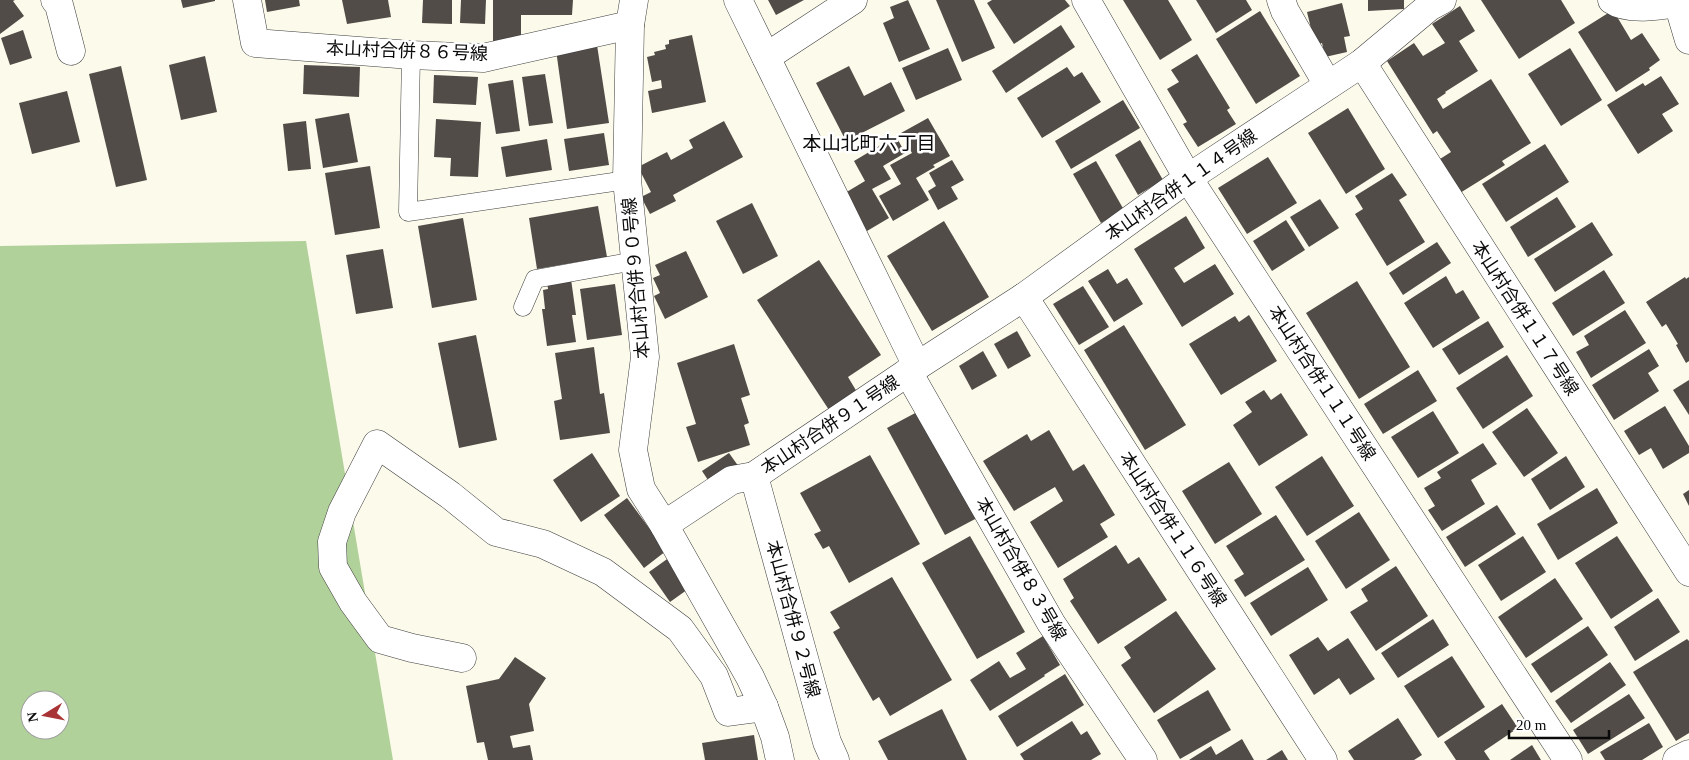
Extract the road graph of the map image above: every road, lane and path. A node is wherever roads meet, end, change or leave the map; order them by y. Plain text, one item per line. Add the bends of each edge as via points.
1 (56, 0) edge
2 (247, 0) edge
3 (738, 0) edge
4 (853, 0) edge
5 (1086, 0) edge
6 (1281, 0) edge
7 (1442, 0) edge
8 (1612, 0) edge
9 (1681, 2) edge
10 (632, 12) edge
11 (1689, 40) edge
12 (70, 51) dead end
13 (411, 55) junction
14 (766, 57) junction
15 (1362, 63) junction
16 (1328, 85) junction
17 (1188, 178) junction
18 (627, 180) junction
19 (635, 261) junction
20 (1024, 297) junction
21 (523, 307) dead end
22 (913, 369) junction
23 (754, 476) junction
24 (664, 525) junction
25 (1689, 572) edge
26 (462, 658) dead end
27 (764, 707) junction
28 (1689, 754) edge
29 (780, 760) edge
30 (836, 760) edge
31 (1143, 760) edge
32 (1323, 760) edge
33 (1568, 760) edge
34 (1678, 760) edge

1 - 12 street
2 - 13 street, 本山村合併８６号線 via 256,43
3 - 14 street, 本山村合併８３号線
4 - 14 street
5 - 17 street, 本山村合併１１１号線
6 - 16 street
7 - 15 street, 本山村合併１１４号線
8 - 9 street via 1649,7
9 - 11 street
10 - 13 street, 本山村合併８６号線 via 483,58
10 - 18 street, 本山村合併９０号線
13 - 18 lane via 408,212
14 - 22 street, 本山村合併８３号線
15 - 16 street, 本山村合併１１４号線
15 - 25 street, 本山村合併１１７号線
16 - 17 street, 本山村合併１１４号線
17 - 20 street, 本山村合併１１４号線
17 - 33 street, 本山村合併１１１号線
18 - 19 street, 本山村合併９０号線
19 - 21 lane via 535,279
19 - 24 street, 本山村合併９０号線 via 645,357 633,450 641,489
20 - 22 street, 本山村合併１１４号線
20 - 32 street, 本山村合併１１６号線
22 - 23 street, 本山村合併９１号線
22 - 31 street, 本山村合併８３号線 via 1051,624
23 - 24 street, 本山村合併９１号線 via 732,480
23 - 30 street, 本山村合併９２号線 via 827,742
24 - 27 street, 本山村合併９０号線
26 - 27 street via 380,639 333,567 332,542 342,512 377,444 496,532 543,544 603,572 680,628 714,676 728,712
27 - 29 street, 本山村合併９０号線
28 - 34 street

